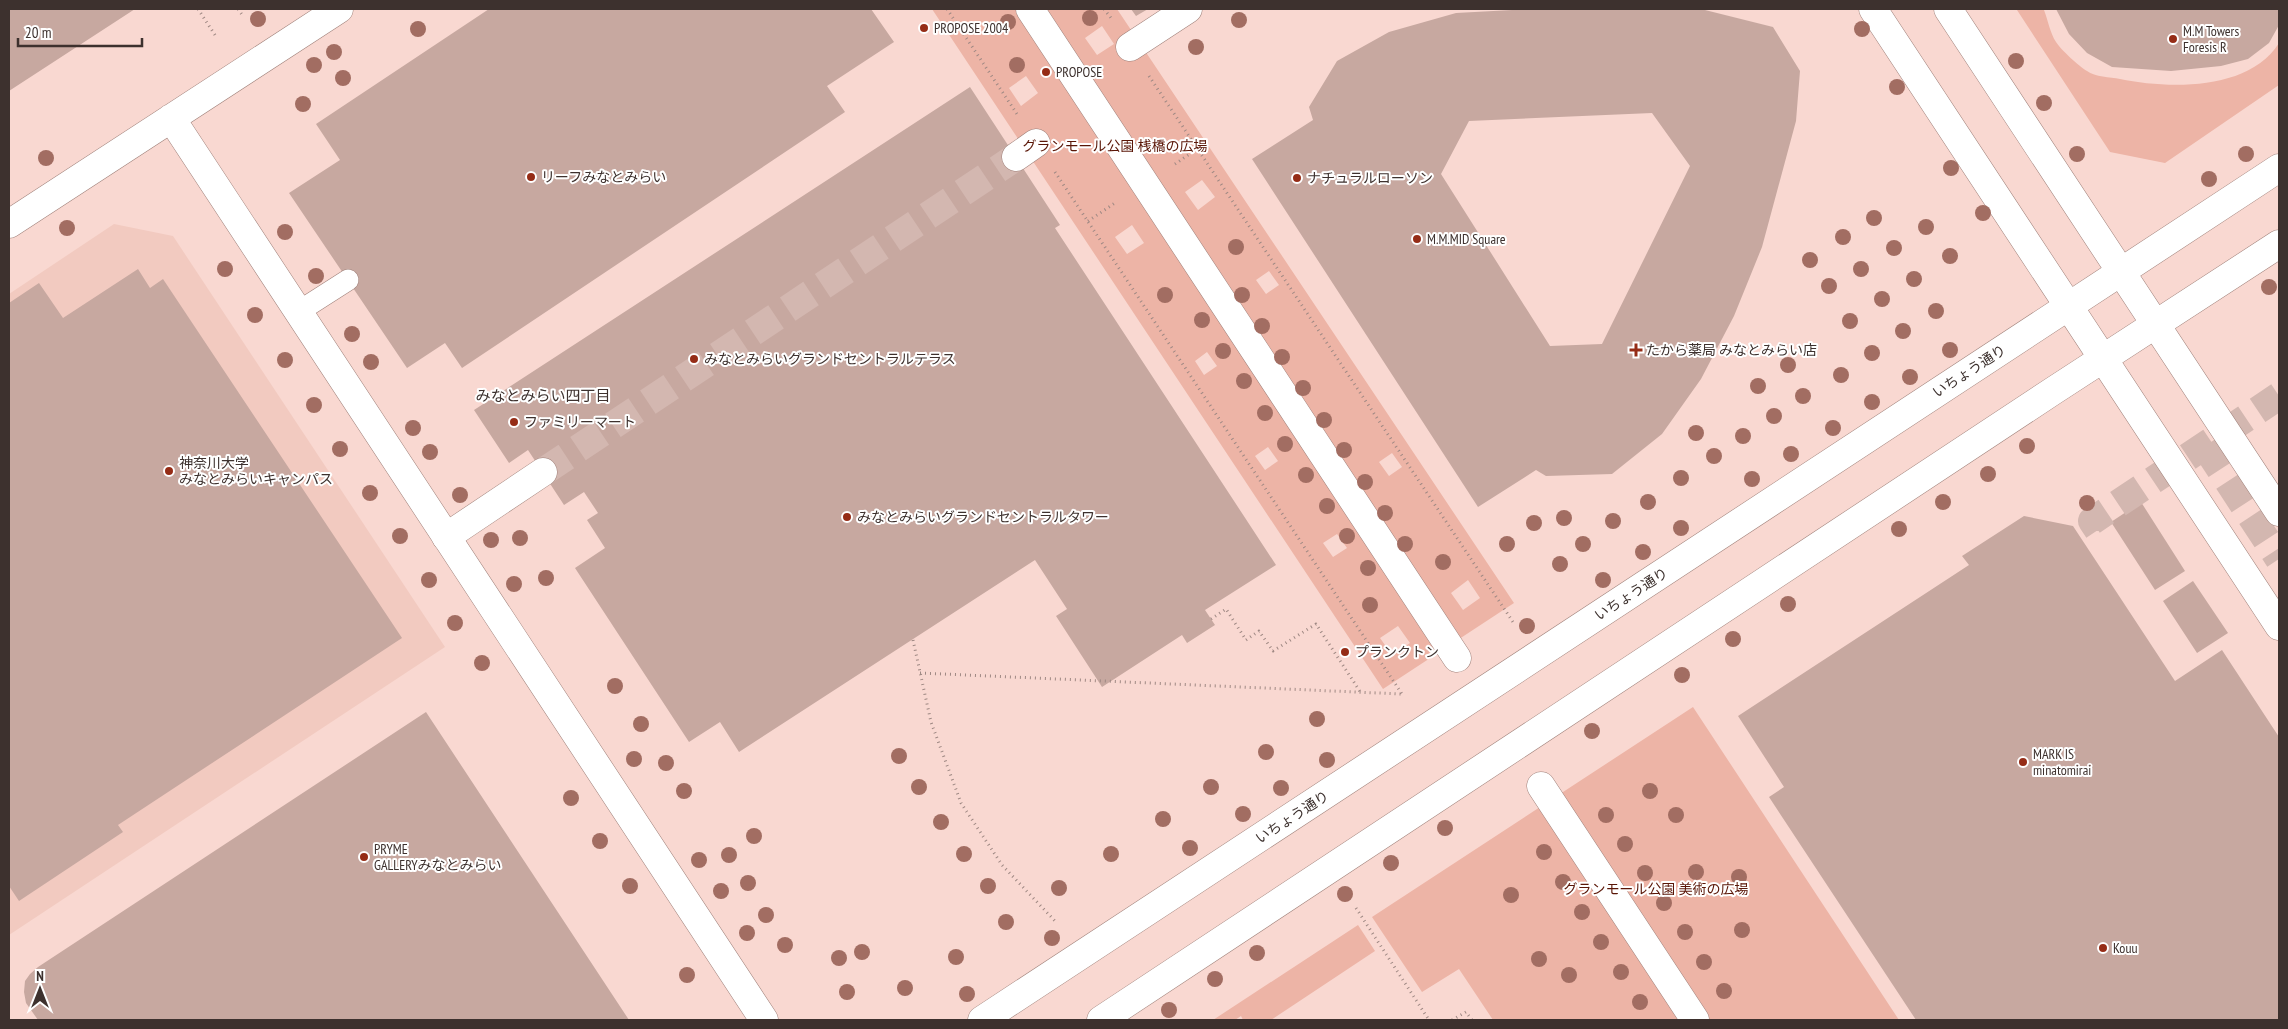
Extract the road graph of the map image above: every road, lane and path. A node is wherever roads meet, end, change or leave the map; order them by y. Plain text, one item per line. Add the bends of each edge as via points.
1 (198, 9) edge
2 (238, 9) edge
3 (339, 9) edge
4 (947, 9) edge
5 (1030, 9) edge
6 (1104, 9) edge
7 (1188, 9) edge
8 (1873, 9) edge
9 (1948, 9) edge
10 (243, 16) dead end
11 (215, 36) dead end
12 (1130, 47) junction
13 (171, 118) junction
14 (2279, 168) edge
15 (9, 224) edge
16 (2279, 244) edge
17 (2121, 271) junction
18 (348, 280) dead end
19 (2069, 306) junction
20 (298, 312) junction
21 (2156, 325) junction
22 (2103, 358) junction
23 (542, 472) tunnel mouth
24 (2279, 512) edge
25 (446, 537) junction
26 (1211, 618) dead end
27 (1513, 622) dead end
28 (2279, 626) edge
29 (913, 640) dead end
30 (1458, 658) dead end
31 (920, 673) junction
32 (1362, 693) junction
33 (1541, 786) dead end
34 (1356, 908) dead end
35 (1055, 921) dead end
36 (764, 1020) edge
37 (982, 1020) edge
38 (1101, 1020) edge
39 (1429, 1020) edge
40 (1452, 1020) edge
41 (1472, 1020) edge
42 (1695, 1020) edge

1 - 11 path
2 - 10 path
3 - 13 street
4 - 32 path via 1026,150 1402,694
5 - 30 street
6 - 12 path
7 - 12 street
8 - 19 street
9 - 17 street
12 - 27 path
13 - 15 street
13 - 20 street
14 - 17 street, いちょう通り
16 - 21 street
17 - 19 street, いちょう通り
17 - 21 street
18 - 20 lane
19 - 22 street
19 - 37 street, いちょう通り
20 - 25 street
21 - 22 street
21 - 24 street
22 - 28 street
22 - 38 street
23 - 25 street
25 - 36 street
26 - 32 path via 1226,609 1246,640 1260,631 1273,651 1316,624
29 - 31 path
31 - 32 path
31 - 35 path via 931,722 961,803 1002,865
33 - 42 street
34 - 39 path
40 - 41 path via 1466,1012

